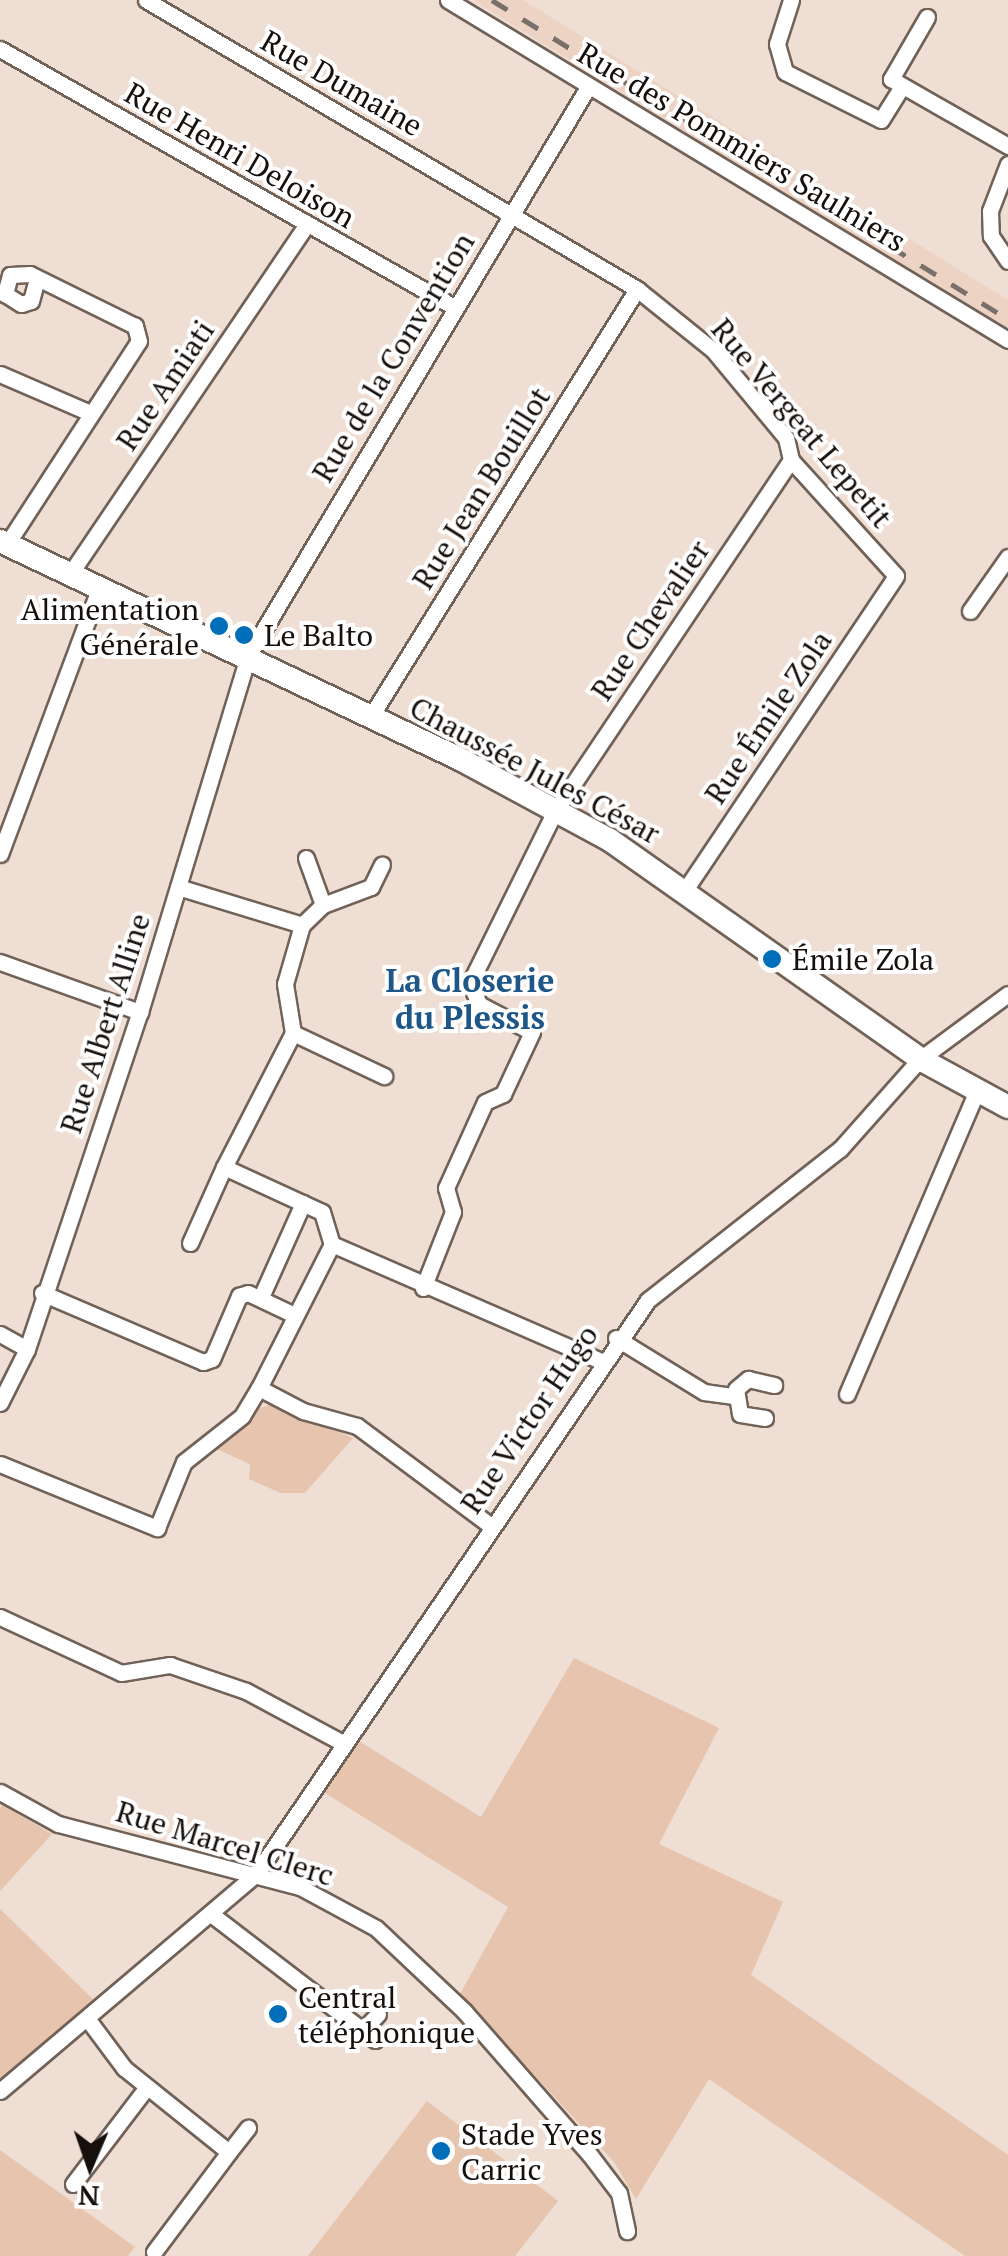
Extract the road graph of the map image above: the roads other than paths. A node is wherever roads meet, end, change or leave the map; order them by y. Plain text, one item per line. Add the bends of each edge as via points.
1 (146, 0) edge
2 (448, 0) edge
3 (792, 0) edge
4 (927, 17) dead end
5 (0, 49) edge
6 (902, 86) junction
7 (588, 87) junction
8 (1008, 146) edge
9 (1008, 164) edge
10 (511, 214) junction
11 (306, 226) junction
12 (1002, 256) edge
13 (36, 282) dead end
14 (637, 289) junction
15 (454, 307) junction
16 (1008, 340) edge
17 (0, 374) edge
18 (90, 413) junction
19 (791, 460) junction
20 (4, 542) edge
21 (1008, 557) edge
22 (70, 574) junction
23 (896, 576) joint
24 (100, 587) junction
25 (970, 611) dead end
26 (248, 656) junction
27 (371, 716) junction
28 (555, 811) junction
29 (0, 854) edge
30 (306, 858) dead end
31 (382, 864) dead end
32 (178, 887) junction
33 (686, 888) junction
34 (323, 906) junction
35 (302, 925) junction
36 (0, 962) edge
37 (1008, 994) edge
38 (140, 1012) junction
39 (293, 1033) junction
40 (920, 1060) junction
41 (384, 1076) dead end
42 (976, 1090) junction
43 (1008, 1108) edge
44 (224, 1166) junction
45 (304, 1203) junction
46 (190, 1243) dead end
47 (328, 1248) junction
48 (423, 1288) junction
49 (42, 1293) junction
50 (261, 1298) junction
51 (292, 1314) junction
52 (0, 1334) edge
53 (616, 1338) junction
54 (27, 1349) junction
55 (600, 1361) junction
56 (774, 1384) dead end
57 (258, 1388) junction
58 (847, 1394) dead end
59 (734, 1396) junction
60 (0, 1403) edge
61 (765, 1418) dead end
62 (0, 1464) edge
63 (490, 1525) junction
64 (0, 1617) edge
65 (343, 1743) junction
66 (0, 1792) edge
67 (256, 1874) junction
68 (211, 1914) junction
69 (378, 2014) dead end
70 (88, 2022) junction
71 (147, 2087) junction
72 (0, 2091) edge
73 (248, 2128) dead end
74 (228, 2152) junction
75 (73, 2184) dead end
76 (627, 2230) dead end
77 (154, 2252) dead end

1 - 10 street, Rue Dumaine
2 - 7 street, Rue des Pommiers Saulniers
3 - 6 street via 777,44 785,72 881,120
4 - 6 street via 890,79
5 - 11 street, Rue Henri Deloison
6 - 8 street
7 - 10 street, Rue de la Convention
7 - 16 street, Rue des Pommiers Saulniers
9 - 12 street via 990,211
10 - 14 street, Rue Vergeat Lepetit
10 - 15 street, Rue de la Convention
11 - 15 street, Rue Henri Deloison
11 - 22 street, Rue Amiati
13 - 18 street via 134,326 139,341
14 - 19 street, Rue Vergeat Lepetit via 713,350 786,438
14 - 27 street, Rue Jean Bouillot
15 - 26 street, Rue de la Convention
17 - 18 street
18 - 20 street
19 - 23 street, Rue Vergeat Lepetit
19 - 28 street, Rue Chevalier
20 - 22 street, Chaussée Jules César
21 - 25 street
22 - 24 street, Chaussée Jules César
23 - 33 street, Rue Émile Zola
24 - 26 street, Chaussée Jules César
24 - 29 street
26 - 27 street, Chaussée Jules César
26 - 32 street, Rue Albert Alline
27 - 28 street, Chaussée Jules César
28 - 33 street, Chaussée Jules César
28 - 48 street, Rue Chevalier via 470,984 479,1004 532,1032 503,1094 485,1102 446,1188 453,1212
30 - 34 street
31 - 34 street via 372,887
32 - 35 street
32 - 38 street, Rue Albert Alline
33 - 40 street, Chaussée Jules César
34 - 35 street
35 - 39 street via 285,984
36 - 38 street
37 - 40 street, Rue Victor Hugo
38 - 49 street, Rue Albert Alline
39 - 41 street
39 - 44 street
40 - 42 street, Chaussée Jules César
40 - 53 street, Rue Victor Hugo via 840,1149 648,1300
42 - 43 street, Chaussée Jules César
42 - 58 street
44 - 45 street
44 - 46 street
45 - 47 street via 322,1212
45 - 50 street
47 - 48 street
47 - 51 street
48 - 55 street
49 - 50 street via 208,1362 239,1296
49 - 54 street, Rue Albert Alline
50 - 51 street
51 - 57 street
52 - 54 street
53 - 55 street, Rue Victor Hugo
53 - 59 street via 704,1392
54 - 60 street, Rue Albert Alline
55 - 63 street, Rue Victor Hugo
56 - 59 street via 748,1379
57 - 62 street via 242,1416 184,1462 157,1528
57 - 63 street via 303,1411 357,1426
59 - 61 street via 740,1414
63 - 65 street, Rue Victor Hugo
64 - 65 street via 120,1673 170,1665 246,1691
65 - 67 street, Rue Victor Hugo
66 - 67 street, Rue Marcel Clerc via 58,1824
67 - 68 street, Rue Victor Hugo
67 - 76 street, Rue Marcel Clerc via 300,1888 376,1928 464,2011 618,2192
68 - 69 street via 369,2035
68 - 70 street, Rue Victor Hugo
70 - 71 street
70 - 72 street, Rue Victor Hugo
71 - 74 street
71 - 75 street
73 - 74 street
74 - 77 street

